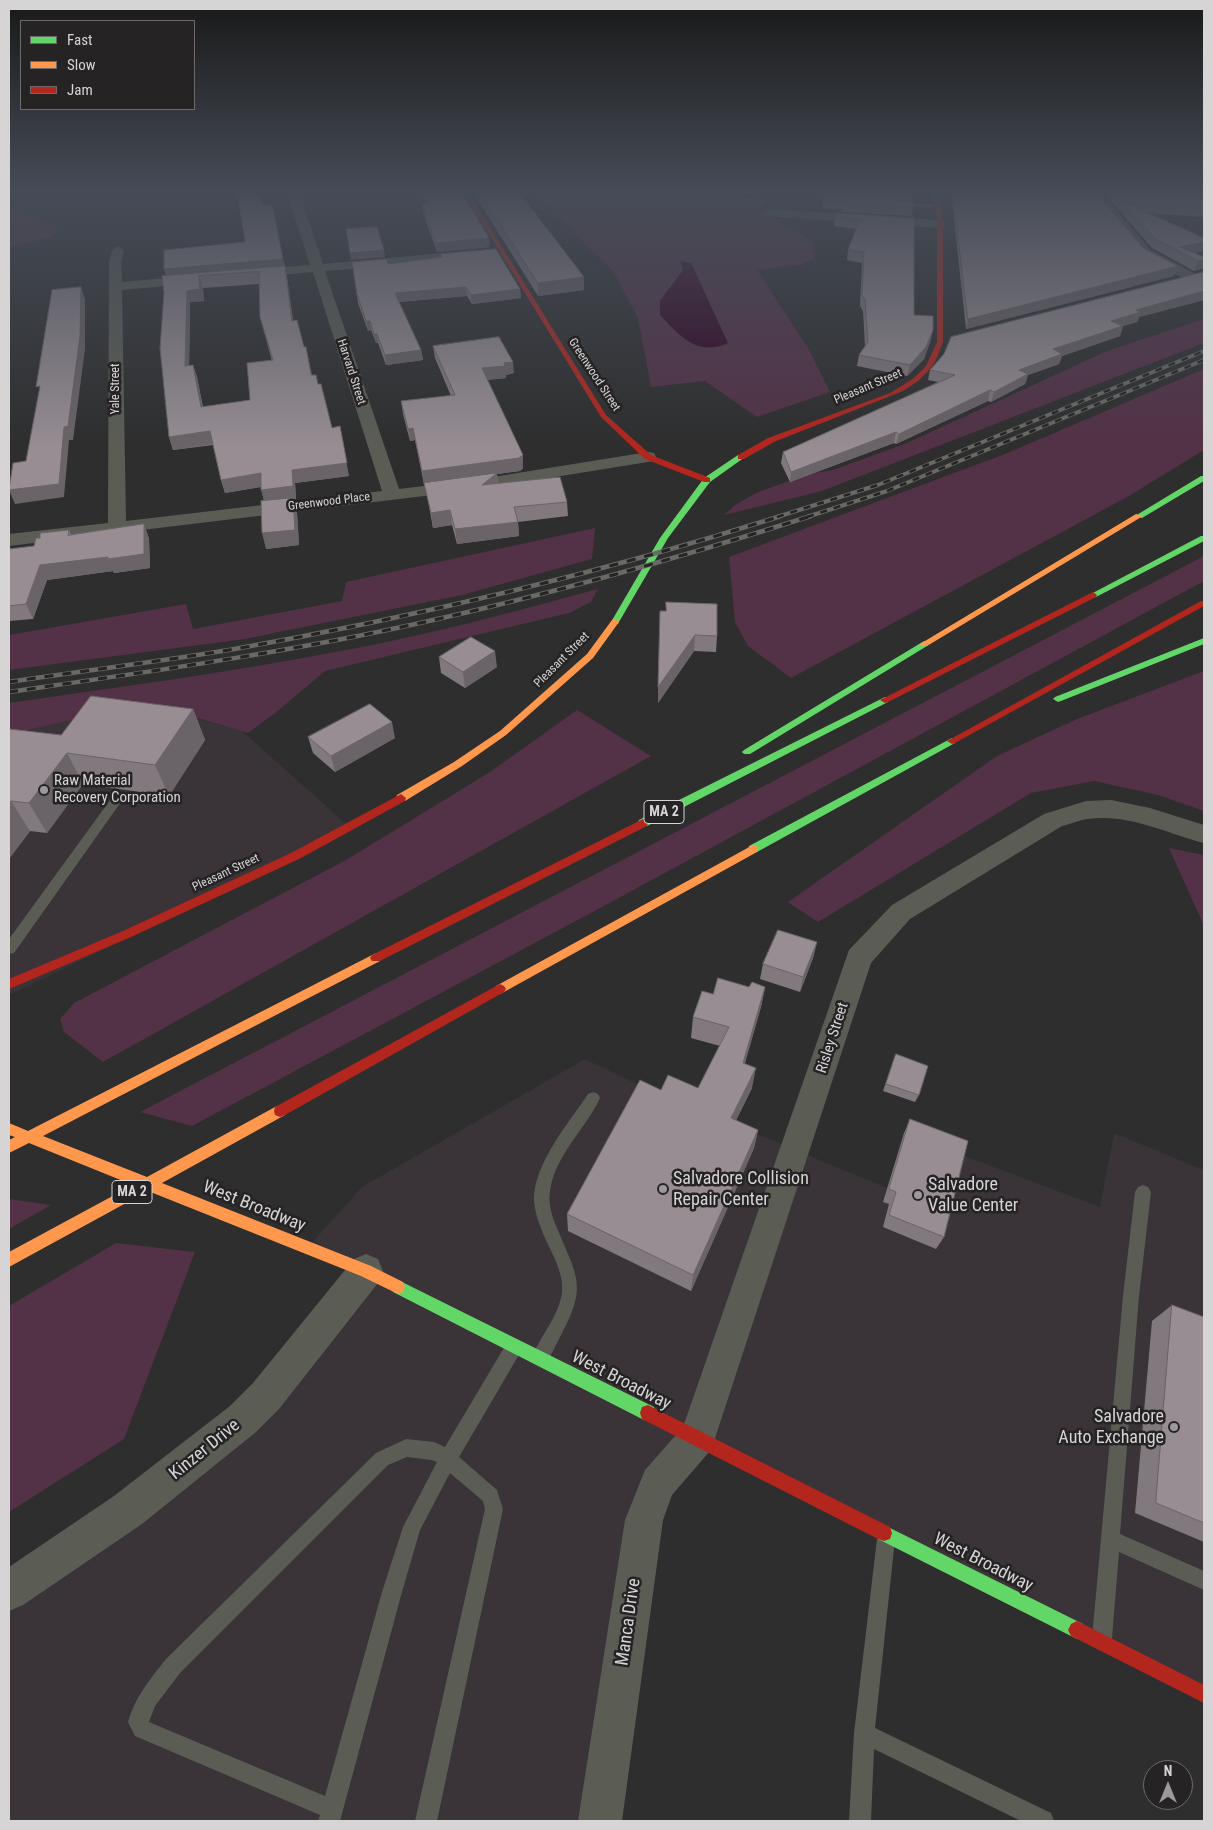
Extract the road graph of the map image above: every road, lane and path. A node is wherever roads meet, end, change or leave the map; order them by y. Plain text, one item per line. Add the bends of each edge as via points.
1 (115, 277) edge
2 (321, 277) edge
3 (517, 277) edge
4 (942, 277) edge
5 (1192, 277) edge
6 (213, 278) edge
7 (1174, 282) edge
8 (115, 287) junction
9 (648, 457) junction
10 (1204, 478) edge
11 (707, 480) junction
12 (392, 494) junction
13 (116, 528) junction
14 (1204, 538) edge
15 (9, 540) edge
16 (1204, 603) edge
17 (1204, 641) edge
18 (954, 739) junction
19 (733, 760) dead end
20 (700, 781) dead end
21 (117, 799) dead end
22 (1204, 834) edge
23 (572, 858) junction
24 (9, 949) edge
25 (13, 984) edge
26 (593, 1098) dead end
27 (9, 1129) edge
28 (9, 1147) edge
29 (1143, 1192) dead end
30 (9, 1260) edge
31 (366, 1271) junction
32 (514, 1347) junction
33 (539, 1359) junction
34 (697, 1438) junction
35 (448, 1459) junction
36 (886, 1534) junction
37 (1111, 1540) junction
38 (1204, 1581) edge
39 (9, 1591) edge
40 (1102, 1643) junction
41 (1204, 1694) edge
42 (864, 1734) junction
43 (330, 1815) edge
44 (426, 1821) edge
45 (600, 1821) edge
46 (860, 1821) edge
47 (1043, 1821) edge

1 - 8 street, Yale Street
2 - 12 street, Harvard Street
3 - 9 main road, Greenwood Street via 594,404 624,437
4 - 11 main road, Pleasant Street via 944,341 923,375 892,394 771,440
5 - 7 main road
6 - 8 street
8 - 13 street, Yale Street
9 - 11 main road, Greenwood Street
9 - 12 street, Greenwood Place via 474,485
10 - 19 main road
11 - 25 main road, Pleasant Street via 664,538 618,619 590,656 503,733 404,797 295,856
12 - 13 street, Greenwood Place
13 - 15 street, Greenwood Place
14 - 23 main road, MA 2
16 - 18 main road, MA 2
17 - 18 main road
18 - 30 main road, MA 2
20 - 23 main road
21 - 24 lane
22 - 34 street, Risley Street via 1111,809 1075,812 1053,820 901,912 872,942 859,958
23 - 28 main road, MA 2
26 - 33 lane via 551,1165 542,1194 543,1210 570,1284 568,1303
27 - 31 main road, West Broadway
29 - 37 lane via 1130,1296
31 - 32 main road, West Broadway
31 - 39 street, Kinzer Drive via 250,1413 128,1510
32 - 33 main road, West Broadway
32 - 35 lane
33 - 34 main road, West Broadway
34 - 36 main road, West Broadway
34 - 45 street, Manca Drive via 658,1483 644,1520
35 - 43 lane via 412,1527
35 - 43 lane via 421,1448 406,1448 382,1459 173,1666 153,1690 140,1713 138,1722 142,1729
35 - 44 lane via 491,1496 494,1509
36 - 40 main road, West Broadway
36 - 42 lane
37 - 38 lane
37 - 40 lane
40 - 41 main road, West Broadway
42 - 46 lane
42 - 47 lane

